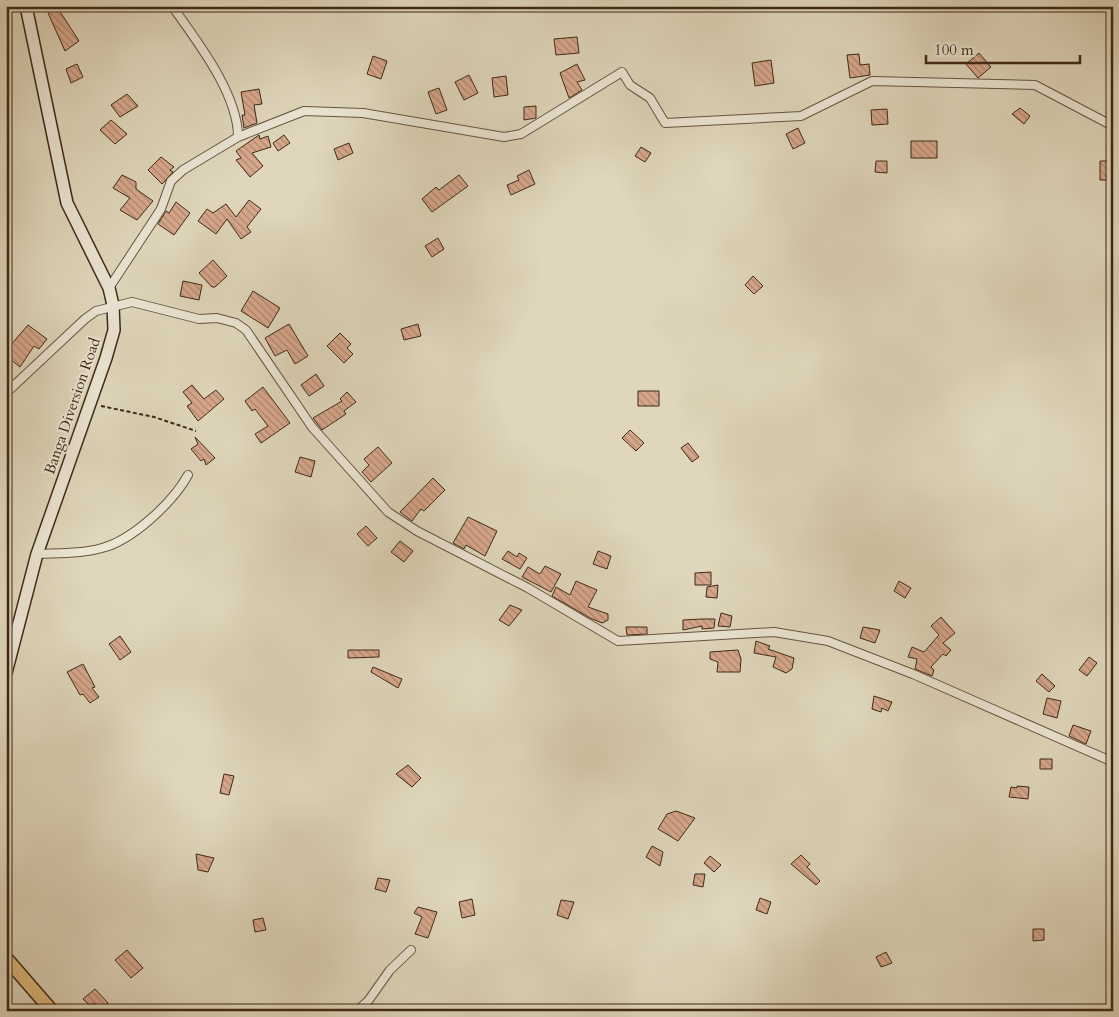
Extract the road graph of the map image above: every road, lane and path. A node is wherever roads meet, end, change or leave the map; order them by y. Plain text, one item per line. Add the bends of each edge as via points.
1 (26, 6) edge
2 (172, 6) edge
3 (1113, 126) edge
4 (238, 137) junction
5 (109, 288) junction
6 (113, 305) junction
7 (6, 393) edge
8 (89, 403) junction
9 (196, 431) dead end
10 (188, 475) dead end
11 (37, 554) junction
12 (6, 673) edge
13 (1113, 762) edge
14 (411, 950) dead end
15 (6, 958) edge
16 (52, 1011) edge
17 (357, 1011) edge

1 - 5 main road, Banga Diversion Road via 67,203
2 - 4 street via 202,49 227,95 238,122
3 - 4 street via 1035,85 872,81 801,116 665,123 650,98 630,85 622,72 521,134 504,136 362,113 304,111
4 - 5 street via 171,181 161,209
5 - 6 main road, Banga Diversion Road
6 - 7 street via 85,319
6 - 8 main road, Banga Diversion Road via 114,330
6 - 13 street via 132,302 199,319 217,318 236,323 246,330 312,427 388,512 618,641 774,632 828,641
8 - 9 path via 154,417
8 - 11 main road, Banga Diversion Road
10 - 11 street via 178,493 121,540 88,552
11 - 12 main road, Banga Diversion Road
14 - 17 street
15 - 16 main road

